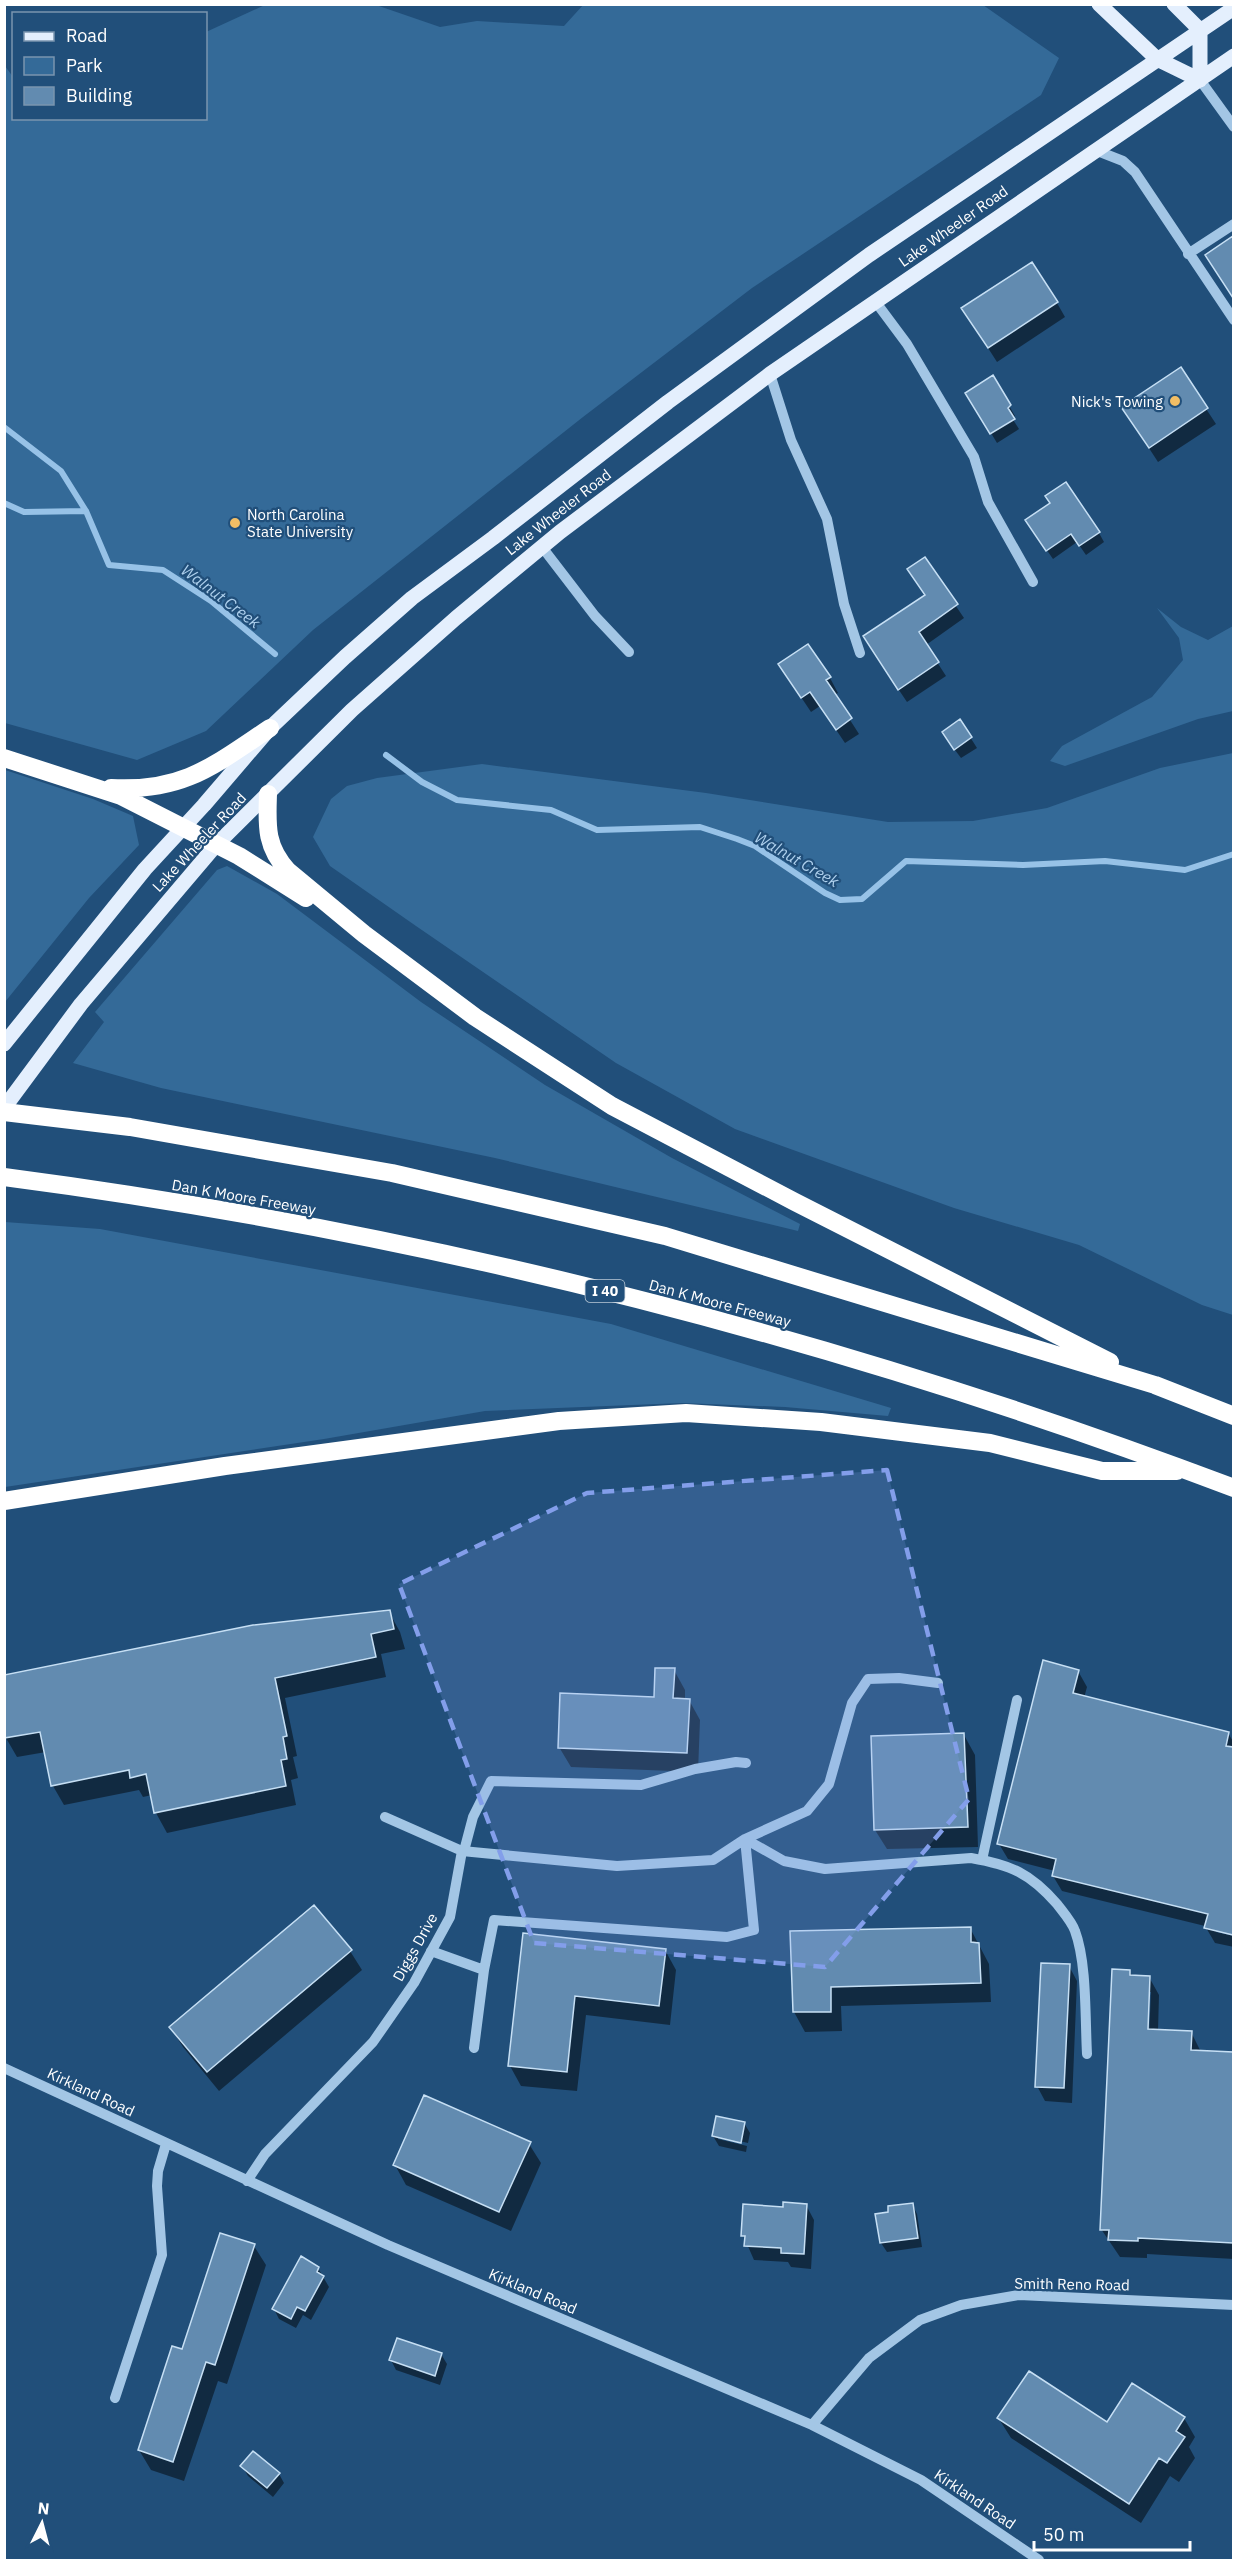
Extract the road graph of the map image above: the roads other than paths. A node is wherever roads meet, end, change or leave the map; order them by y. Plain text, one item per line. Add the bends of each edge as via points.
1 (1099, 4) edge
2 (1174, 4) edge
3 (1233, 8) edge
4 (1200, 30) junction
5 (1233, 56) edge
6 (1157, 59) junction
7 (1200, 80) junction
8 (1233, 127) edge
9 (1095, 150) junction
10 (1233, 224) edge
11 (1188, 254) junction
12 (875, 301) junction
13 (1233, 320) edge
14 (770, 374) junction
15 (542, 547) junction
16 (1033, 582) dead end
17 (629, 652) dead end
18 (860, 653) dead end
19 (270, 728) junction
20 (4, 758) edge
21 (96, 788) junction
22 (268, 794) junction
23 (183, 828) junction
24 (216, 845) junction
25 (364, 934) junction
26 (4, 1044) edge
27 (4, 1110) edge
28 (4, 1177) edge
29 (1155, 1385) junction
30 (1233, 1416) edge
31 (1188, 1471) junction
32 (1233, 1488) edge
33 (4, 1501) edge
34 (938, 1683) dead end
35 (1017, 1700) dead end
36 (746, 1763) dead end
37 (385, 1817) dead end
38 (745, 1839) junction
39 (463, 1851) junction
40 (982, 1860) junction
41 (431, 1952) junction
42 (484, 1970) junction
43 (474, 2048) dead end
44 (1087, 2054) dead end
45 (4, 2068) edge
46 (166, 2144) junction
47 (247, 2181) junction
48 (1233, 2305) edge
49 (116, 2398) dead end
50 (812, 2425) junction
51 (1039, 2560) edge

1 - 6 main road
2 - 4 main road
3 - 4 main road, Lake Wheeler Road
4 - 6 main road, Lake Wheeler Road
4 - 7 main road
5 - 7 main road, Lake Wheeler Road
6 - 7 main road
6 - 19 main road, Lake Wheeler Road via 869,255 668,402 412,598
7 - 8 street
7 - 9 main road, Lake Wheeler Road
9 - 11 street via 1123,161 1135,172
9 - 12 main road, Lake Wheeler Road
10 - 11 street
11 - 13 street
12 - 14 main road, Lake Wheeler Road
12 - 16 street via 907,345 974,457 988,502
14 - 15 main road, Lake Wheeler Road
14 - 18 street via 791,440 827,519 844,604
15 - 17 street via 595,616
15 - 22 main road, Lake Wheeler Road via 352,710
19 - 21 highway via 188,779 151,788
19 - 23 main road, Lake Wheeler Road
20 - 21 highway
21 - 23 highway via 121,796
22 - 24 main road, Lake Wheeler Road
22 - 25 highway via 267,833 277,859
23 - 24 highway
23 - 26 main road, Lake Wheeler Road via 145,869
24 - 25 highway
24 - 27 main road, Lake Wheeler Road via 81,1004
25 - 29 highway via 475,1017 612,1106
27 - 29 highway via 130,1127 392,1173 665,1236
28 - 31 highway, Dan K Moore Freeway / I 40 via 146,1197 304,1226 604,1291 919,1379
29 - 30 highway
31 - 32 highway, Dan K Moore Freeway / I 40
31 - 33 highway via 1102,1471 990,1443 821,1422 686,1413 559,1421 225,1466
34 - 38 street via 868,1679 852,1703 829,1784 807,1811
35 - 40 street
36 - 39 street, Diggs Drive via 695,1769 641,1785 491,1781 473,1817
37 - 39 street
38 - 39 street via 713,1860 617,1866
38 - 40 street via 784,1861 825,1869
38 - 42 street via 754,1930 727,1937 494,1920
39 - 41 street, Diggs Drive via 450,1917
40 - 44 street via 1023,1873 1040,1885 1075,1930 1082,1961
41 - 42 street
41 - 47 street, Diggs Drive via 373,2042 265,2154
42 - 43 street
45 - 46 street, Kirkland Road
46 - 47 street, Kirkland Road
46 - 49 street via 157,2186 162,2255
47 - 50 street, Kirkland Road via 388,2246
48 - 50 street, Smith Reno Road via 1019,2295 961,2305 920,2320 869,2358
50 - 51 street, Kirkland Road via 921,2480

